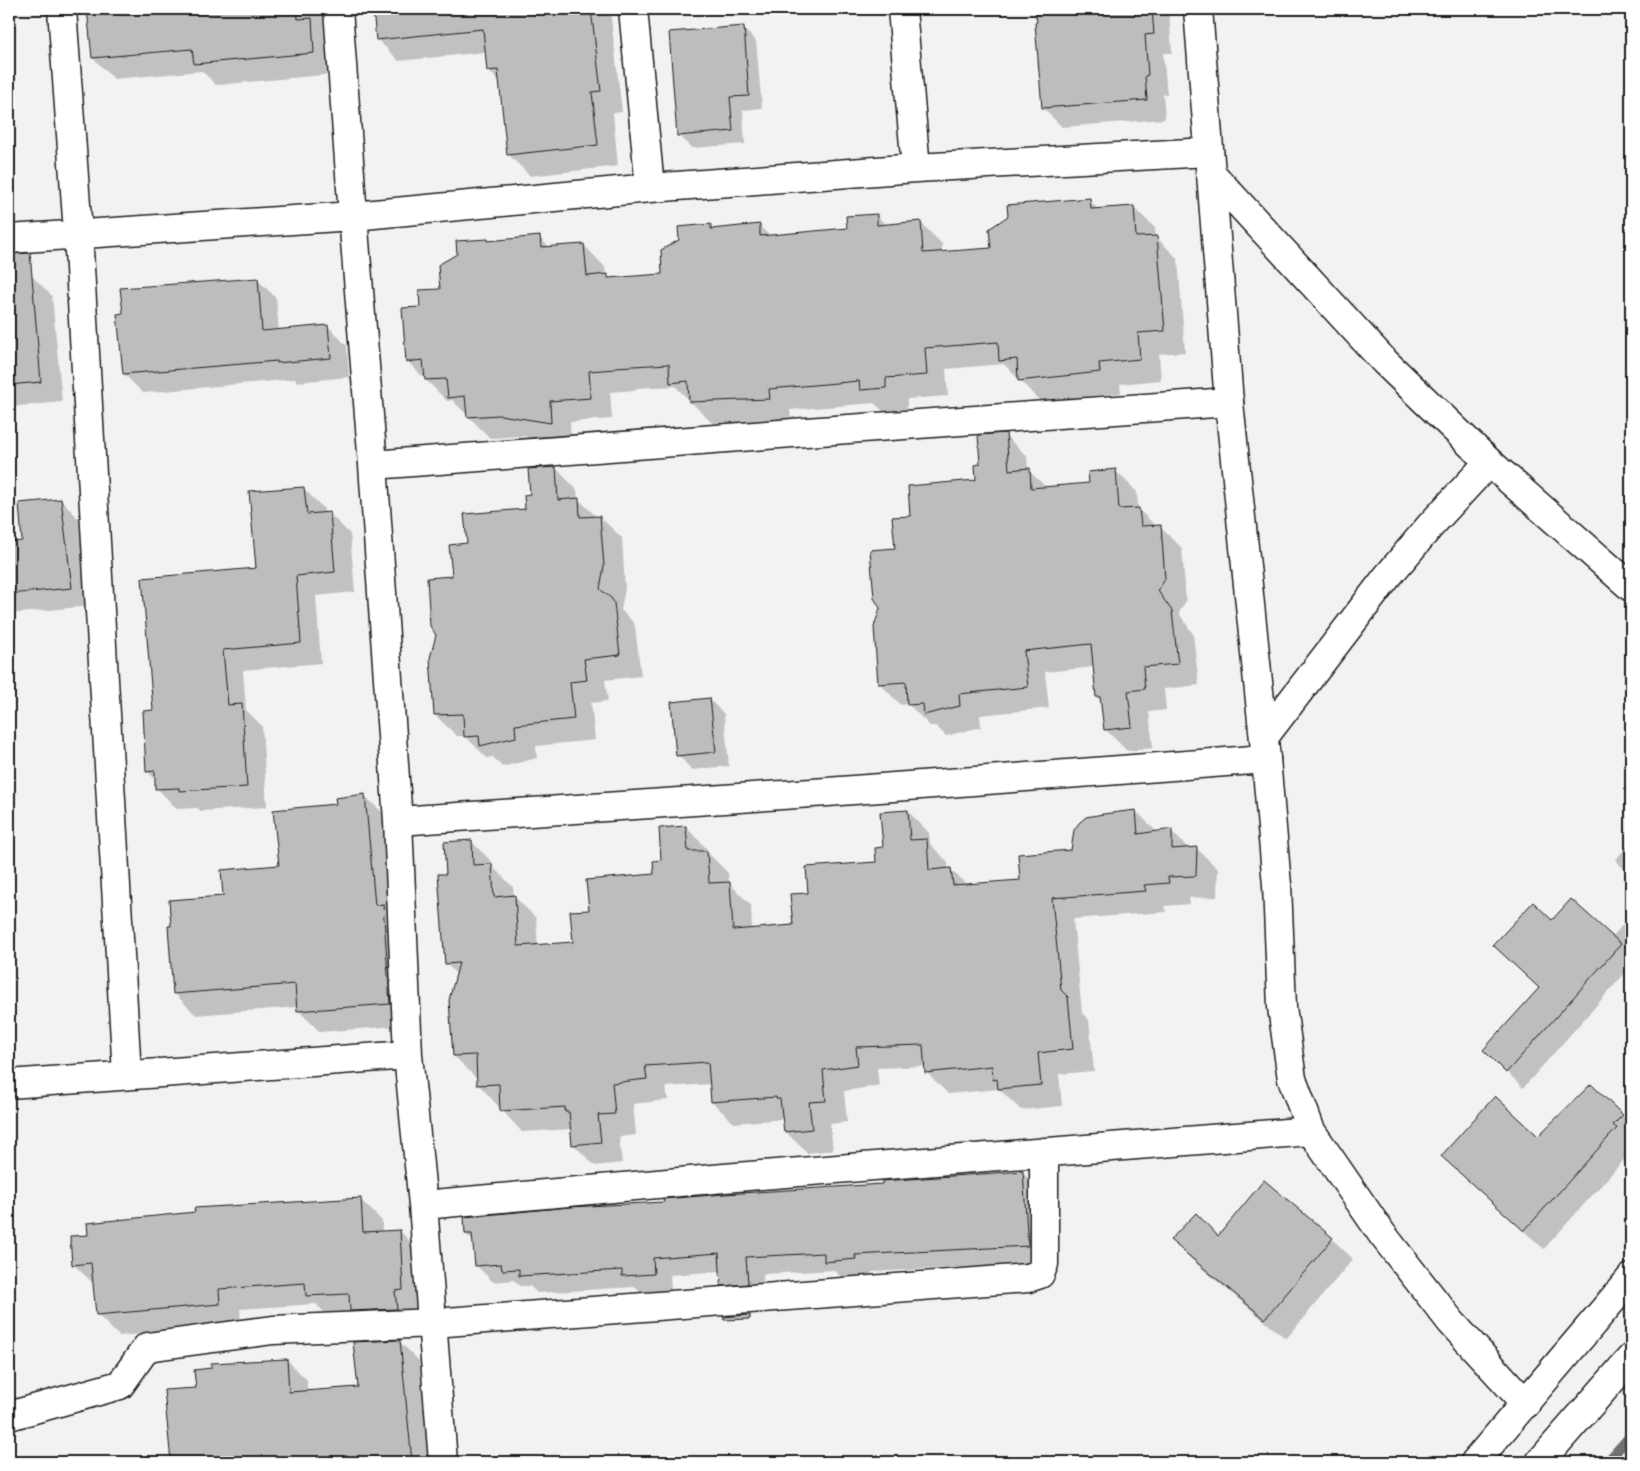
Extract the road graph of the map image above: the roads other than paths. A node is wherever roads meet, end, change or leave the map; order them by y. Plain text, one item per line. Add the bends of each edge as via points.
1 (62, 9) edge
2 (338, 9) edge
3 (633, 9) edge
4 (902, 9) edge
5 (1198, 9) edge
6 (1210, 162) junction
7 (916, 168) junction
8 (650, 188) junction
9 (352, 216) junction
10 (78, 233) junction
11 (9, 239) edge
12 (1229, 402) junction
13 (1489, 462) junction
14 (373, 465) junction
15 (1631, 587) edge
16 (1265, 748) junction
17 (398, 821) junction
18 (408, 1055) junction
19 (127, 1075) junction
20 (9, 1084) edge
21 (1311, 1131) junction
22 (1044, 1152) junction
23 (423, 1205) junction
24 (1631, 1278) edge
25 (433, 1323) junction
26 (1631, 1358) edge
27 (1526, 1404) junction
28 (9, 1416) edge
29 (444, 1462) edge
30 (1475, 1462) edge
31 (1540, 1462) edge

1 - 10 main road
2 - 9 main road
3 - 8 main road
4 - 7 main road
5 - 6 main road
6 - 7 main road
6 - 12 main road
6 - 13 main road via 1386,362
7 - 8 main road
8 - 9 main road
9 - 10 main road
9 - 14 main road
10 - 11 main road
10 - 19 main road
12 - 14 main road
12 - 16 main road
13 - 15 main road
13 - 16 main road via 1394,570
14 - 17 main road
16 - 17 main road via 827,792
16 - 21 main road via 1282,1007 1292,1079
17 - 18 main road
18 - 19 main road
18 - 23 main road
19 - 20 main road
21 - 22 main road
21 - 27 main road via 1393,1249 1451,1322
22 - 23 main road
22 - 25 main road via 1044,1264 1040,1274 1028,1278
23 - 25 main road
24 - 27 main road
25 - 28 main road via 273,1330 147,1347 120,1385
25 - 29 main road
26 - 31 main road
27 - 30 main road

